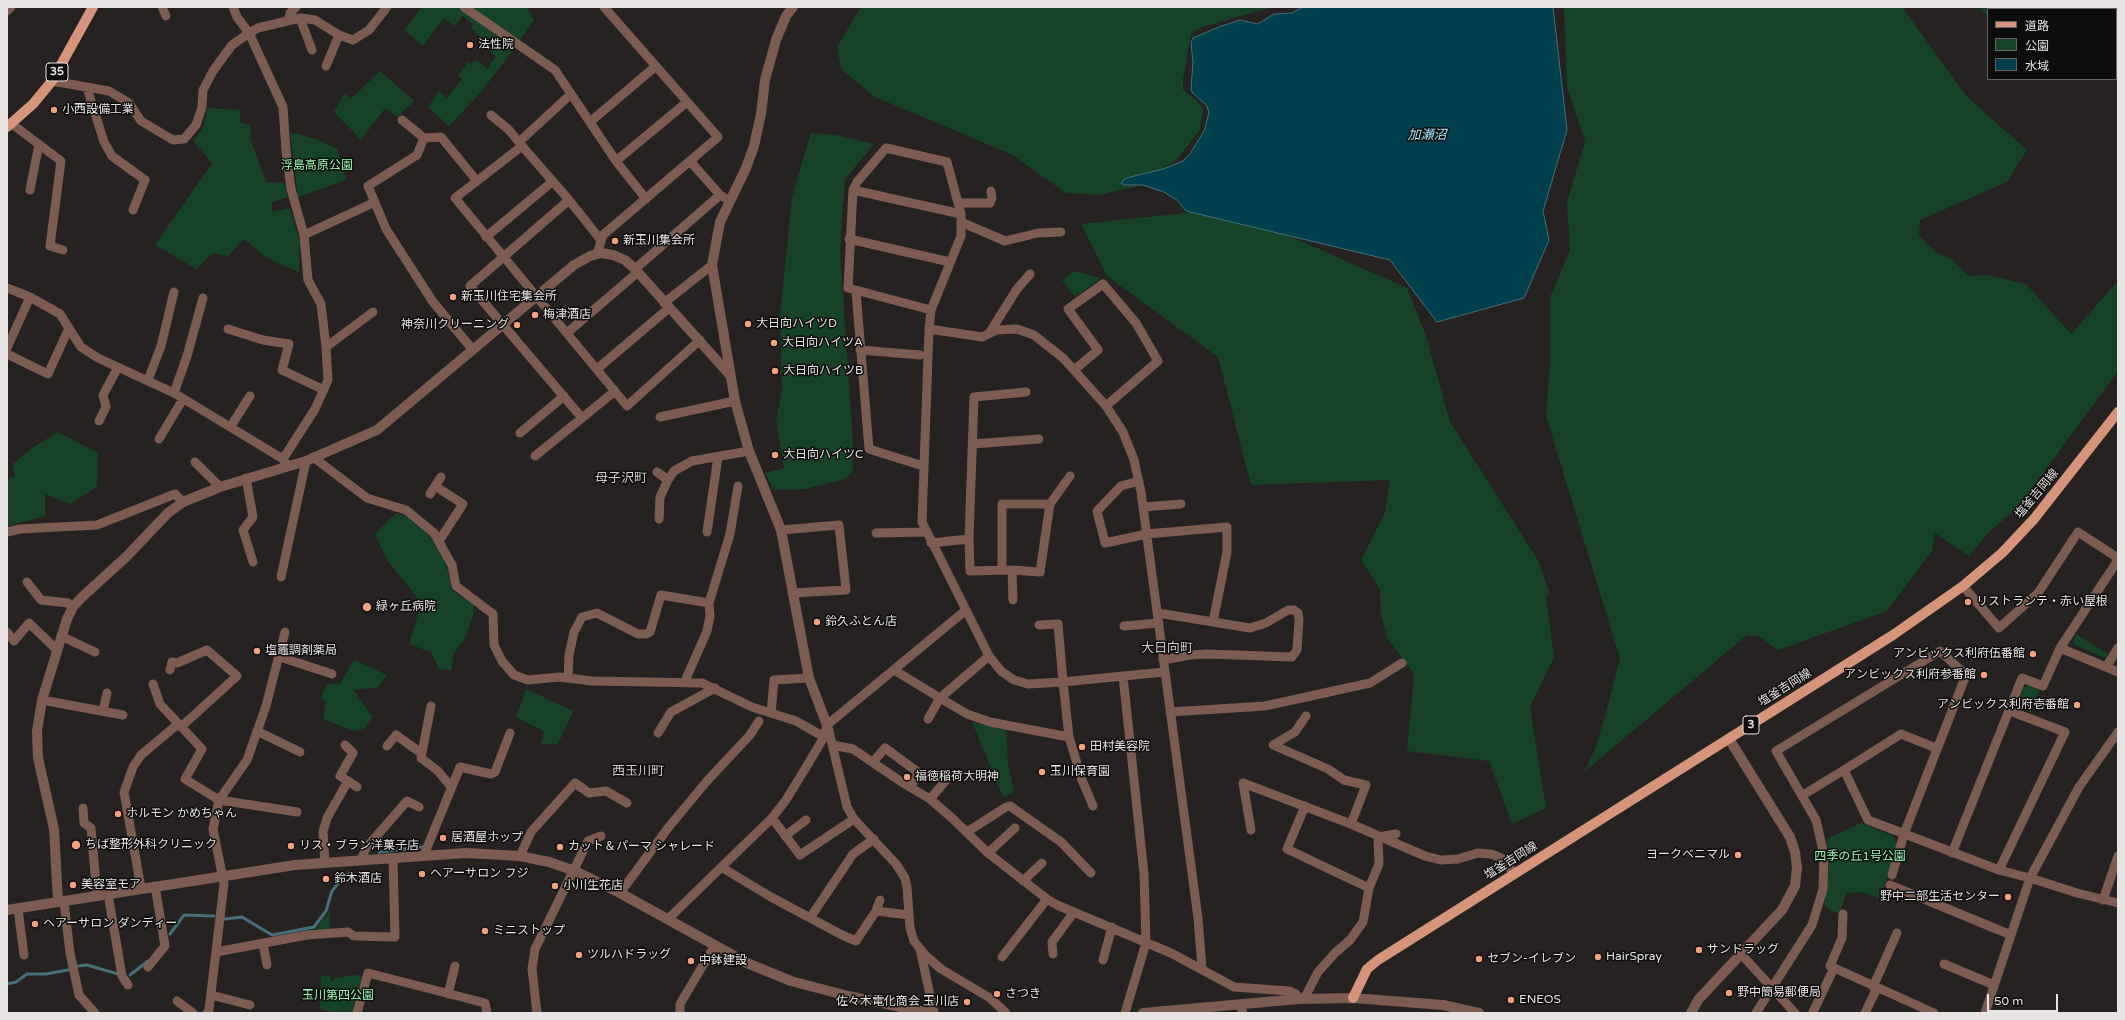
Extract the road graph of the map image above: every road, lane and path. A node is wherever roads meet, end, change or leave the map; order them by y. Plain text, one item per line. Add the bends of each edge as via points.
1 (11, 7) edge
2 (93, 7) edge
3 (162, 7) edge
4 (233, 7) edge
5 (296, 7) edge
6 (387, 7) edge
7 (464, 7) edge
8 (604, 7) edge
9 (793, 7) edge
10 (7, 11) edge
11 (166, 16) dead end
12 (300, 18) junction
13 (288, 21) junction
14 (248, 33) junction
15 (339, 35) junction
16 (312, 50) dead end
17 (326, 66) dead end
18 (656, 66) junction
19 (52, 81) junction
20 (87, 88) junction
21 (571, 94) junction
22 (687, 102) junction
23 (491, 115) dead end
24 (402, 120) dead end
25 (590, 122) junction
26 (9, 126) edge
27 (424, 138) junction
28 (39, 144) junction
29 (521, 144) junction
30 (616, 161) junction
31 (690, 161) junction
32 (477, 181) junction
33 (553, 181) junction
34 (30, 190) dead end
35 (853, 190) junction
36 (990, 191) dead end
37 (720, 195) junction
38 (646, 199) junction
39 (569, 200) junction
40 (730, 200) junction
41 (375, 202) junction
42 (958, 203) junction
43 (133, 210) dead end
44 (961, 218) junction
45 (1061, 232) dead end
46 (304, 235) junction
47 (486, 237) junction
48 (600, 238) junction
49 (849, 239) junction
50 (63, 250) dead end
51 (597, 254) junction
52 (503, 258) junction
53 (950, 262) junction
54 (712, 265) junction
55 (637, 270) junction
56 (1030, 274) dead end
57 (7, 288) edge
58 (856, 291) junction
59 (174, 292) dead end
60 (30, 297) junction
61 (536, 297) junction
62 (203, 298) dead end
63 (666, 305) junction
64 (931, 310) junction
65 (373, 312) dead end
66 (504, 325) junction
67 (69, 328) junction
68 (228, 329) dead end
69 (929, 329) junction
70 (990, 332) junction
71 (567, 333) junction
72 (700, 340) junction
73 (326, 347) junction
74 (7, 348) edge
75 (473, 350) junction
76 (860, 350) junction
77 (7, 354) edge
78 (920, 355) dead end
79 (118, 367) junction
80 (597, 369) junction
81 (1074, 370) junction
82 (729, 374) junction
83 (148, 380) junction
84 (324, 390) junction
85 (615, 391) junction
86 (1026, 392) dead end
87 (174, 393) junction
88 (250, 396) dead end
89 (564, 396) junction
90 (183, 399) junction
91 (735, 401) junction
92 (1106, 406) junction
93 (2118, 412) edge
94 (660, 417) dead end
95 (582, 418) junction
96 (99, 421) dead end
97 (231, 426) junction
98 (520, 433) dead end
99 (159, 439) dead end
100 (1039, 439) dead end
101 (972, 444) junction
102 (749, 451) junction
103 (535, 456) dead end
104 (718, 457) junction
105 (309, 459) junction
106 (195, 462) dead end
107 (285, 462) junction
108 (923, 466) junction
109 (657, 472) dead end
110 (1070, 476) dead end
111 (440, 477) dead end
112 (246, 478) junction
113 (668, 480) junction
114 (1139, 481) junction
115 (738, 486) dead end
116 (220, 487) junction
117 (183, 502) junction
118 (1050, 504) junction
119 (1181, 504) dead end
120 (1143, 507) junction
121 (659, 519) dead end
122 (781, 530) junction
123 (7, 532) edge
124 (707, 532) dead end
125 (926, 532) junction
126 (876, 533) dead end
127 (1147, 534) junction
128 (969, 539) junction
129 (439, 541) junction
130 (931, 543) junction
131 (2118, 559) edge
132 (253, 562) dead end
133 (1002, 570) junction
134 (1012, 570) junction
135 (281, 577) dead end
136 (27, 582) dead end
137 (1963, 586) junction
138 (792, 593) junction
139 (1013, 600) dead end
140 (709, 603) junction
141 (73, 607) junction
142 (966, 610) junction
143 (1158, 613) junction
144 (1213, 622) junction
145 (1159, 623) junction
146 (1040, 625) dead end
147 (1124, 626) dead end
148 (7, 632) edge
149 (285, 632) dead end
150 (61, 636) junction
151 (2060, 648) junction
152 (2118, 648) edge
153 (57, 650) junction
154 (95, 652) dead end
155 (989, 656) junction
156 (280, 657) junction
157 (1163, 660) junction
158 (171, 663) dead end
159 (1402, 663) dead end
160 (2106, 667) junction
161 (894, 670) junction
162 (1164, 672) junction
163 (2118, 672) edge
164 (332, 674) dead end
165 (1123, 676) junction
166 (568, 678) junction
167 (809, 678) junction
168 (685, 681) junction
169 (1063, 682) junction
170 (153, 684) dead end
171 (715, 688) junction
172 (107, 693) dead end
173 (940, 698) junction
174 (42, 700) junction
175 (431, 706) dead end
176 (103, 711) junction
177 (2010, 711) junction
178 (1170, 712) junction
179 (771, 713) junction
180 (123, 715) dead end
181 (1306, 716) dead end
182 (928, 719) dead end
183 (759, 721) dead end
184 (179, 725) junction
185 (827, 725) junction
186 (257, 731) junction
187 (2118, 732) edge
188 (510, 733) dead end
189 (658, 733) dead end
190 (1069, 737) junction
191 (824, 738) junction
192 (1729, 739) junction
193 (345, 745) dead end
194 (832, 745) junction
195 (388, 746) dead end
196 (1936, 748) junction
197 (300, 752) dead end
198 (421, 754) junction
199 (873, 762) junction
200 (1844, 770) junction
201 (948, 778) dead end
202 (348, 781) junction
203 (357, 787) dead end
204 (452, 787) junction
205 (910, 787) junction
206 (1803, 795) junction
207 (930, 799) junction
208 (219, 800) junction
209 (627, 804) dead end
210 (1094, 806) dead end
211 (1305, 806) junction
212 (419, 807) dead end
213 (83, 808) dead end
214 (297, 812) dead end
215 (772, 818) junction
216 (854, 819) junction
217 (806, 820) dead end
218 (1351, 824) junction
219 (1015, 828) dead end
220 (1251, 830) dead end
221 (967, 832) junction
222 (1396, 834) dead end
223 (1904, 834) junction
224 (601, 836) dead end
225 (785, 836) junction
226 (1378, 837) junction
227 (874, 839) junction
228 (988, 853) junction
229 (1952, 853) junction
230 (424, 855) junction
231 (520, 856) junction
232 (2118, 856) edge
233 (393, 858) junction
234 (361, 860) junction
235 (1042, 862) dead end
236 (325, 863) junction
237 (721, 867) junction
238 (1999, 870) junction
239 (575, 871) junction
240 (1091, 873) dead end
241 (1515, 874) junction
242 (223, 875) junction
243 (1892, 875) dead end
244 (2030, 878) junction
245 (1022, 881) junction
246 (1890, 885) dead end
247 (156, 886) junction
248 (141, 888) junction
249 (1369, 888) junction
250 (620, 893) junction
251 (108, 894) junction
252 (97, 896) junction
253 (1047, 899) junction
254 (880, 900) dead end
255 (2103, 900) junction
256 (61, 902) junction
257 (2118, 903) edge
258 (18, 909) junction
259 (7, 910) edge
260 (876, 911) junction
261 (1074, 912) junction
262 (1843, 914) dead end
263 (908, 915) junction
264 (810, 918) junction
265 (668, 919) junction
266 (1112, 927) junction
267 (1897, 933) dead end
268 (2011, 935) junction
269 (1146, 942) junction
270 (263, 944) junction
271 (715, 945) junction
272 (920, 948) junction
273 (216, 952) junction
274 (1053, 954) dead end
275 (1741, 954) junction
276 (24, 955) dead end
277 (1002, 957) dead end
278 (1103, 960) dead end
279 (1944, 964) dead end
280 (267, 965) dead end
281 (455, 966) dead end
282 (148, 967) dead end
283 (1202, 968) junction
284 (1834, 968) junction
285 (128, 985) dead end
286 (1994, 985) junction
287 (1875, 987) junction
288 (1772, 988) junction
289 (448, 994) junction
290 (211, 995) junction
291 (1353, 998) junction
292 (1301, 999) junction
293 (177, 1001) dead end
294 (250, 1005) dead end
295 (1241, 1009) edge
296 (1916, 1010) edge
297 (1813, 1012) edge
298 (95, 1013) edge
299 (193, 1013) edge
300 (207, 1013) edge
301 (357, 1013) edge
302 (487, 1013) edge
303 (537, 1013) edge
304 (680, 1013) edge
305 (930, 1013) edge
306 (934, 1013) edge
307 (1006, 1013) edge
308 (1125, 1013) edge
309 (1143, 1013) edge
310 (1479, 1013) edge
311 (1691, 1013) edge
312 (1756, 1013) edge
313 (1795, 1013) edge
314 (1865, 1013) edge
315 (1934, 1013) edge
316 (1986, 1013) edge

1 - 10 street
2 - 19 main road, 35
3 - 11 street
4 - 14 street
5 - 13 street via 290,13
6 - 15 street via 369,30 353,40
7 - 21 street via 555,70
8 - 18 street
9 - 40 street via 786,16 774,47 751,154
12 - 13 street
12 - 15 street via 315,20
12 - 16 street
13 - 14 street
14 - 20 street via 232,45 213,71 203,90 202,107 196,125 184,139 173,140 141,121 128,103 109,91
14 - 46 street via 283,107 291,189
15 - 17 street
18 - 22 street
18 - 25 street
19 - 20 street
19 - 26 main road, 35 via 33,104
20 - 43 street via 104,142 112,156 146,180
21 - 25 street
21 - 29 street
22 - 30 street
22 - 31 street via 718,137
23 - 29 street
24 - 27 street
25 - 30 street
26 - 28 street
27 - 32 street via 441,137
27 - 41 street via 417,155 368,186
28 - 34 street
28 - 50 street via 61,161 50,246
29 - 32 street
29 - 33 street
30 - 38 street
31 - 37 street
31 - 38 street
32 - 47 street via 455,198
33 - 39 street
33 - 47 street
35 - 42 street via 886,148 947,162
35 - 44 street
35 - 49 street
36 - 42 street via 990,203
37 - 40 street
37 - 55 street
38 - 48 street
39 - 48 street
39 - 52 street
40 - 54 street via 720,222
41 - 46 street
41 - 75 street via 386,229 433,302
42 - 44 street
44 - 45 street via 1005,241 1038,233
44 - 53 street via 962,236
46 - 73 street via 308,280 321,304
47 - 52 street
48 - 51 street
49 - 53 street
49 - 58 street via 848,288
51 - 55 street via 613,255 625,260
51 - 61 street via 574,265
52 - 61 street
52 - 66 street via 470,286
53 - 64 street
54 - 63 street
54 - 82 street
55 - 63 street
55 - 71 street
56 - 70 street via 1017,289
57 - 60 street
58 - 64 street
58 - 76 street
59 - 83 street via 161,346
60 - 67 street via 60,314
60 - 74 street
61 - 66 street
61 - 71 street
62 - 87 street
63 - 72 street
63 - 80 street
64 - 69 street
65 - 73 street
66 - 75 street
66 - 89 street
67 - 77 street via 48,374
67 - 79 street via 81,347
68 - 84 street via 263,340 289,344 282,370
69 - 70 street via 982,337
69 - 108 street
70 - 81 street via 1017,329 1034,335
71 - 80 street
72 - 82 street
72 - 85 street via 627,406
73 - 84 street via 328,380
75 - 105 street via 377,430
76 - 78 street
76 - 108 street via 869,449
79 - 83 street
79 - 96 street via 103,395 106,408
80 - 85 street
81 - 92 street
81 - 92 street via 1098,350 1068,309 1103,284 1136,323 1158,361
82 - 91 street
83 - 87 street
84 - 107 street
85 - 95 street
86 - 101 street via 974,397
87 - 90 street
88 - 97 street
89 - 95 street
89 - 98 street
90 - 97 street
90 - 99 street
91 - 94 street
91 - 102 street
92 - 114 street via 1123,432
93 - 137 main road, 塩釜吉岡線 / 3 via 2034,519 2002,553
95 - 103 street
97 - 107 street
100 - 101 street
101 - 128 street
102 - 104 street
102 - 122 street
104 - 113 street via 692,461 674,471
104 - 124 street
105 - 107 street
105 - 129 street via 367,498 406,510 434,533
105 - 135 street
106 - 116 street
107 - 112 street
108 - 125 street via 922,522
109 - 113 street
110 - 118 street
111 - 129 street via 433,490 463,504
112 - 116 street
112 - 132 street via 253,517 243,530
113 - 121 street via 660,497
114 - 120 street
114 - 127 street via 1121,486 1098,511 1105,544
115 - 140 street via 730,534
116 - 117 street
117 - 123 street via 175,494 97,525
117 - 141 street via 168,513 126,558
118 - 133 street via 1002,504
118 - 134 street via 1040,572
119 - 120 street
120 - 127 street
122 - 138 street
122 - 138 street via 840,525 846,590
125 - 126 street
125 - 130 street
127 - 143 street
127 - 144 street via 1227,527 1227,552
128 - 130 street
128 - 133 street via 970,571
129 - 166 street via 452,565 456,586 493,614 494,645 502,661 514,675 528,680
130 - 142 street
131 - 137 street via 2078,532 2038,593 1999,628
131 - 151 street
133 - 134 street
134 - 139 street
136 - 141 street via 41,600 68,603
137 - 192 main road, 塩釜吉岡線 / 3 via 1894,635
138 - 167 street
140 - 166 street via 661,595 650,632 646,634 638,634 597,613 582,617 574,632
140 - 168 street via 707,631
141 - 150 street
142 - 155 street
142 - 161 street
143 - 144 street
143 - 145 street
144 - 157 street via 1250,628 1266,623 1288,610 1294,610 1298,613 1299,620 1297,650 1292,657 1207,654
145 - 147 street
145 - 157 street
146 - 169 street via 1058,624
148 - 153 street via 14,641 29,623
149 - 156 street
150 - 153 street
150 - 154 street
151 - 160 street
151 - 177 street via 2043,686 2022,678
152 - 160 street
153 - 174 street
155 - 169 street via 1001,671 1014,680 1028,684
155 - 173 street
156 - 164 street
156 - 186 street
157 - 162 street
158 - 184 street via 177,663 207,650 236,676
159 - 178 street via 1370,682 1293,700 1258,706
160 - 163 street
161 - 173 street
161 - 185 street
162 - 165 street
162 - 178 street
165 - 169 street
165 - 269 street via 1144,874
166 - 168 street via 592,681
167 - 179 street via 774,680
167 - 185 street
168 - 171 street
169 - 190 street
170 - 184 street via 160,704
171 - 179 street via 752,707
171 - 189 street via 671,712
172 - 176 street
173 - 182 street
173 - 190 street via 967,714 990,722
174 - 176 street
174 - 256 street via 36,730 38,758 54,829
175 - 198 street
176 - 180 street
177 - 229 street
177 - 238 street via 2066,732
178 - 283 street via 1198,918
179 - 191 street via 796,720
181 - 218 street via 1295,732 1273,745 1328,769 1344,780 1366,785
183 - 250 street via 750,735 668,828
184 - 208 street via 202,749 185,779
184 - 248 street via 141,755 133,767 124,792
185 - 191 street
185 - 194 street
186 - 197 street
186 - 208 street via 242,769
187 - 244 street via 2079,787
188 - 204 street via 495,772 491,774 460,767
190 - 210 street via 1082,780
191 - 215 street
192 - 241 main road, 塩釜吉岡線 / 3
192 - 275 street via 1790,837 1797,868 1794,886 1782,910
193 - 202 street via 353,753 340,776
194 - 199 street via 853,748
194 - 216 street via 847,807
195 - 198 street via 396,735
196 - 200 street via 1901,734
196 - 206 street via 1966,675 1940,651 1776,751
196 - 223 street
198 - 204 street via 421,758 438,771
199 - 205 street
199 - 205 street via 885,748 919,773
200 - 206 street
200 - 223 street via 1868,820
201 - 207 street
202 - 203 street
202 - 236 street via 327,818 323,832
204 - 230 street
205 - 207 street
206 - 288 street via 1816,820 1821,839 1824,855 1823,888 1812,925
207 - 221 street
208 - 214 street
208 - 242 street via 213,829
209 - 231 street via 606,791 589,793 575,783 532,832
211 - 218 street
211 - 220 street via 1243,783
211 - 249 street via 1287,849
212 - 234 street via 407,801 366,848
213 - 252 street via 84,823 91,828
215 - 225 street
215 - 237 street
216 - 225 street via 800,855
216 - 227 street
217 - 225 street
218 - 226 street
219 - 228 street
221 - 228 street
221 - 240 street via 1010,806 1061,842
222 - 226 street
223 - 229 street
223 - 243 street
224 - 239 street via 588,841
226 - 241 street via 1441,860 1458,859 1478,853 1491,854 1501,858
226 - 249 street via 1379,864
227 - 263 street via 905,878
227 - 264 street via 853,854
228 - 245 street
229 - 238 street
230 - 231 street via 466,853
230 - 233 street
231 - 239 street
232 - 255 street
233 - 234 street
233 - 270 street via 395,937 354,936 348,932 307,935
234 - 236 street
235 - 245 street
236 - 242 street
237 - 264 street
237 - 265 street
238 - 244 street
239 - 250 street
239 - 303 street via 535,949 532,969
241 - 291 main road, 塩釜吉岡線 / 3 via 1378,960 1367,969
242 - 247 street
242 - 273 street
244 - 255 street
244 - 268 street
245 - 253 street
246 - 268 street
247 - 248 street
247 - 282 street via 165,946
248 - 251 street
249 - 292 street via 1363,922 1350,940 1318,972
250 - 265 street
251 - 252 street
251 - 285 street via 122,976
252 - 256 street
253 - 261 street
253 - 277 street
254 - 260 street
255 - 257 street
256 - 258 street
256 - 298 street via 79,995
258 - 259 street
258 - 276 street
260 - 263 street
260 - 264 street via 856,941
261 - 266 street
261 - 274 street via 1052,942
262 - 284 street via 1842,938 1830,966
263 - 272 street via 914,941
265 - 271 street
266 - 269 street
266 - 278 street
267 - 287 street
268 - 286 street
269 - 283 street
269 - 308 street
270 - 273 street
270 - 280 street
271 - 304 street via 680,1004
271 - 305 street via 791,981
272 - 306 street
272 - 307 street via 941,970 990,998
273 - 290 street
275 - 288 street
275 - 311 street via 1698,1000
279 - 286 street
281 - 289 street
283 - 292 street via 1234,986 1289,991
284 - 287 street
284 - 297 street
286 - 316 street
287 - 296 street
287 - 314 street
288 - 312 street
288 - 313 street
289 - 301 street via 368,973
289 - 302 street via 485,1003
290 - 294 street
290 - 300 street
291 - 292 street
291 - 310 street via 1443,1005
292 - 295 street
293 - 299 street
295 - 309 street
296 - 315 street

